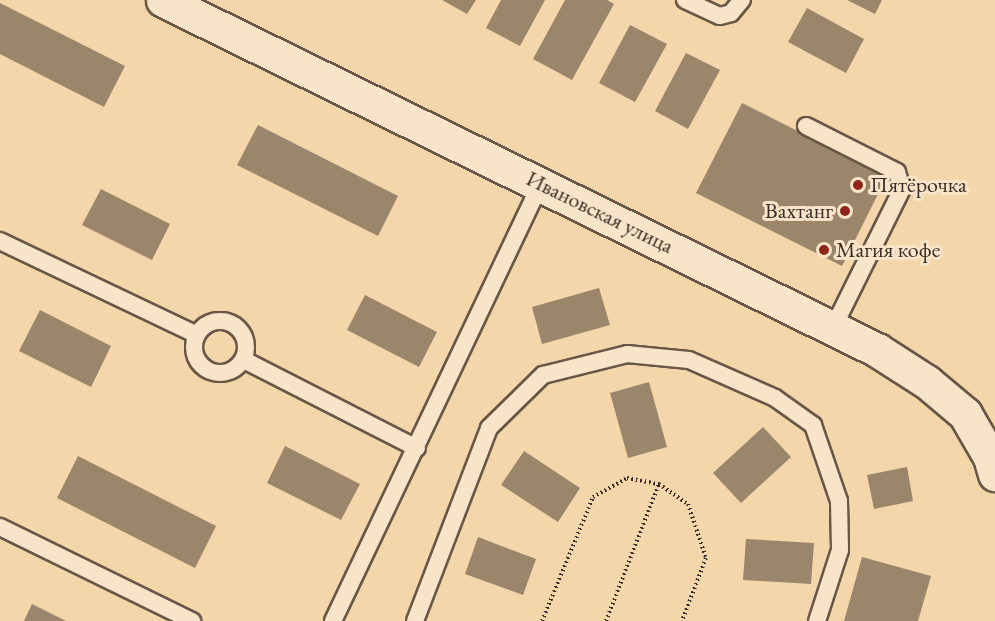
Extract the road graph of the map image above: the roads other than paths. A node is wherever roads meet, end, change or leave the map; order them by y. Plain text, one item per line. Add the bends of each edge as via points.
1 (163, 0) edge
2 (685, 0) edge
3 (742, 0) edge
4 (806, 126) dead end
5 (541, 183) junction
6 (0, 241) edge
7 (833, 328) junction
8 (197, 335) junction
9 (244, 360) junction
10 (417, 448) junction
11 (993, 461) edge
12 (0, 527) edge
13 (192, 621) edge
14 (333, 621) edge
15 (415, 621) edge
16 (817, 621) edge

1 - 5 street, Ивановская улица
2 - 3 lane via 720,16 731,13
4 - 7 lane via 897,172 902,189
5 - 7 street, Ивановская улица
5 - 10 lane
6 - 8 lane
7 - 11 street, Ивановская улица via 877,350 948,399 965,414
8 - 9 lane via 194,348 198,362 208,371 228,372
8 - 9 lane via 206,325 219,321 233,324 243,333 247,346
9 - 10 lane
10 - 14 lane
12 - 13 lane
15 - 16 lane via 489,428 543,375 627,354 689,360 775,398 813,425 839,501 840,550

